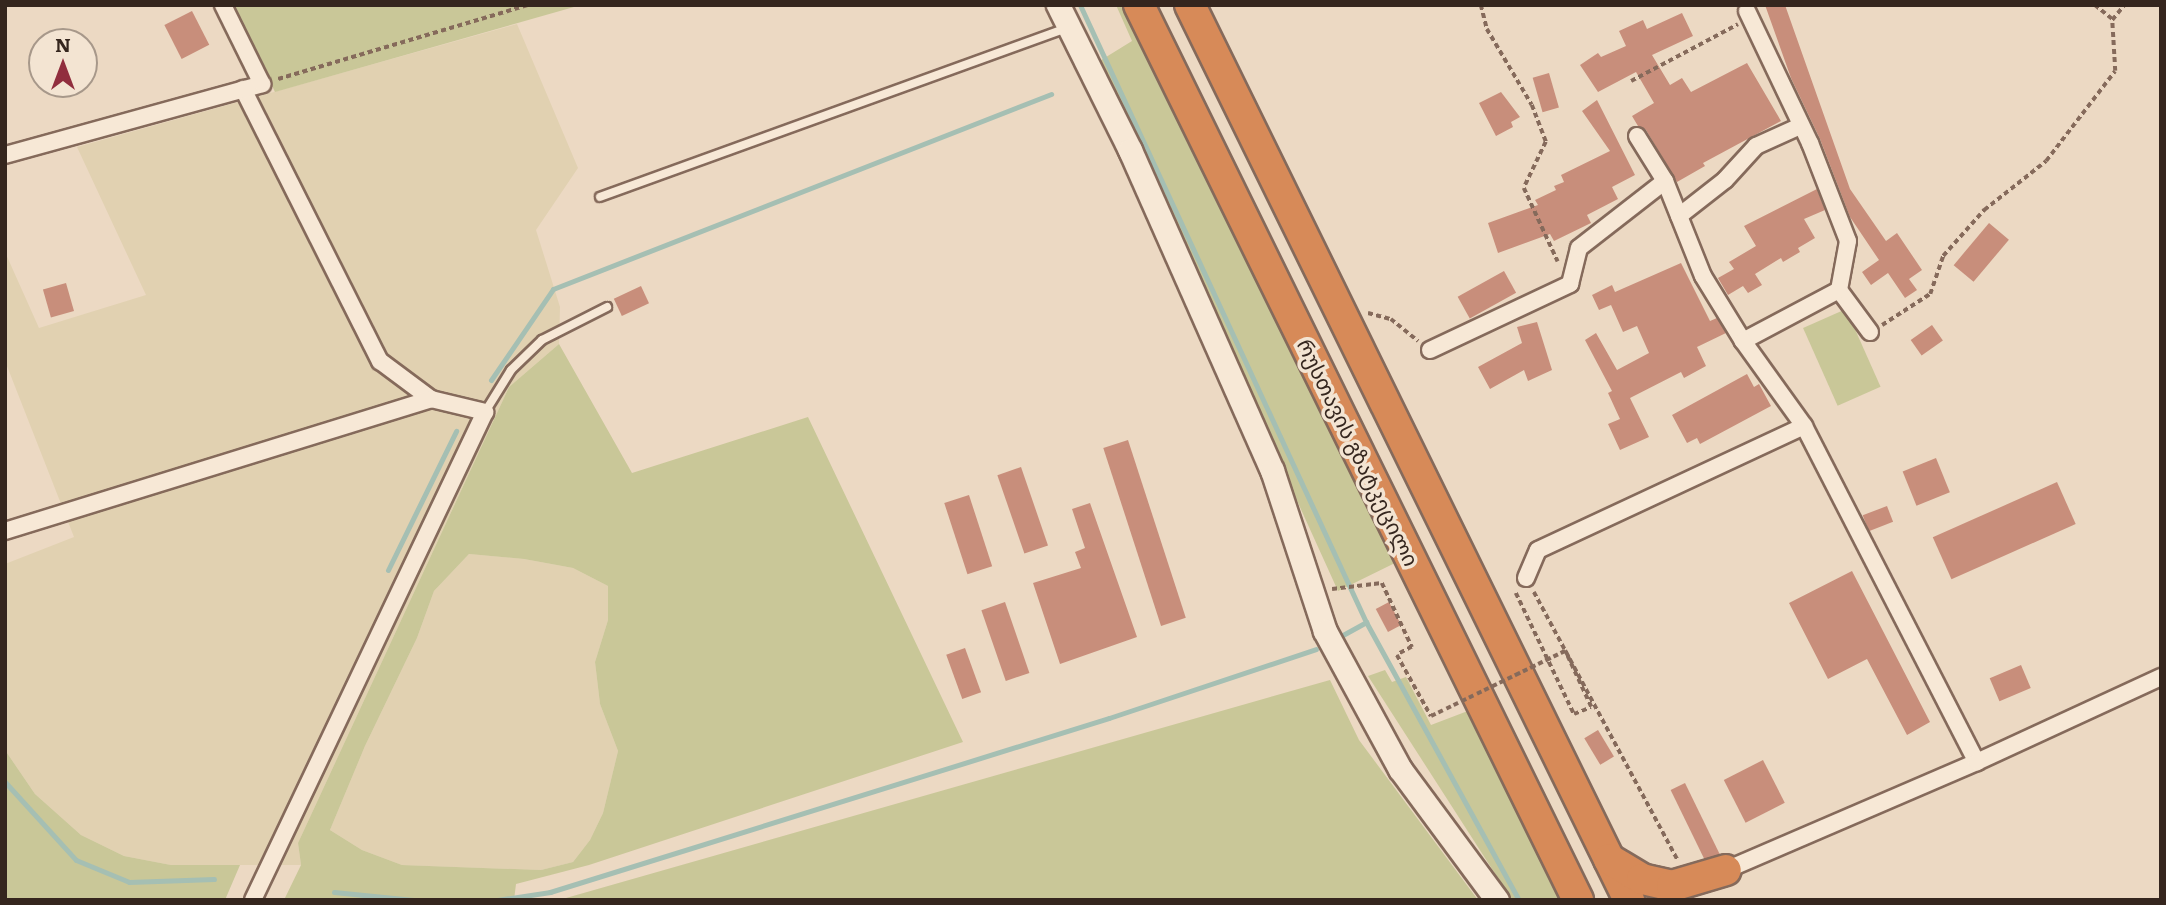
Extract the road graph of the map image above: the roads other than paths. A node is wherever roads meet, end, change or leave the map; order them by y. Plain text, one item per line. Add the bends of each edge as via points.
1 (223, 5) edge
2 (1058, 5) edge
3 (1139, 5) edge
4 (1195, 10) edge
5 (1748, 10) road end
6 (1068, 27) junction
7 (243, 89) junction
8 (1800, 126) junction
9 (1637, 136) dead end
10 (5, 155) edge
11 (1665, 180) junction
12 (600, 197) dead end
13 (1679, 216) junction
14 (1839, 290) junction
15 (607, 307) dead end
16 (1870, 332) road end
17 (1743, 341) junction
18 (1430, 350) road end
19 (431, 399) junction
20 (485, 412) junction
21 (1804, 426) junction
22 (5, 531) edge
23 (1526, 578) road end
24 (2161, 677) edge
25 (1977, 762) junction
26 (1608, 858) junction
27 (1726, 870) joint
28 (1694, 890) edge
29 (253, 900) edge
30 (1497, 900) edge
31 (1578, 900) edge
32 (1629, 900) edge

1 - 7 street via 262,84
2 - 6 street
3 - 31 highway, რუსთავის გზატკეცილი
4 - 26 highway
5 - 8 street
6 - 12 lane
6 - 30 street via 1130,150 1272,470 1325,631 1400,769
7 - 10 street
7 - 19 street via 380,360
8 - 13 street via 1756,146 1725,180
8 - 14 street via 1847,241
9 - 11 street
11 - 13 street
11 - 18 street via 1579,248 1570,284
13 - 17 street via 1703,276
14 - 16 street
14 - 17 street
15 - 20 lane via 542,340 511,370
17 - 21 street
19 - 20 street
19 - 22 street
20 - 29 street
21 - 23 street via 1538,550
21 - 25 street
24 - 25 street
25 - 27 street
26 - 28 highway via 1642,879
26 - 32 highway
27 - 28 highway

